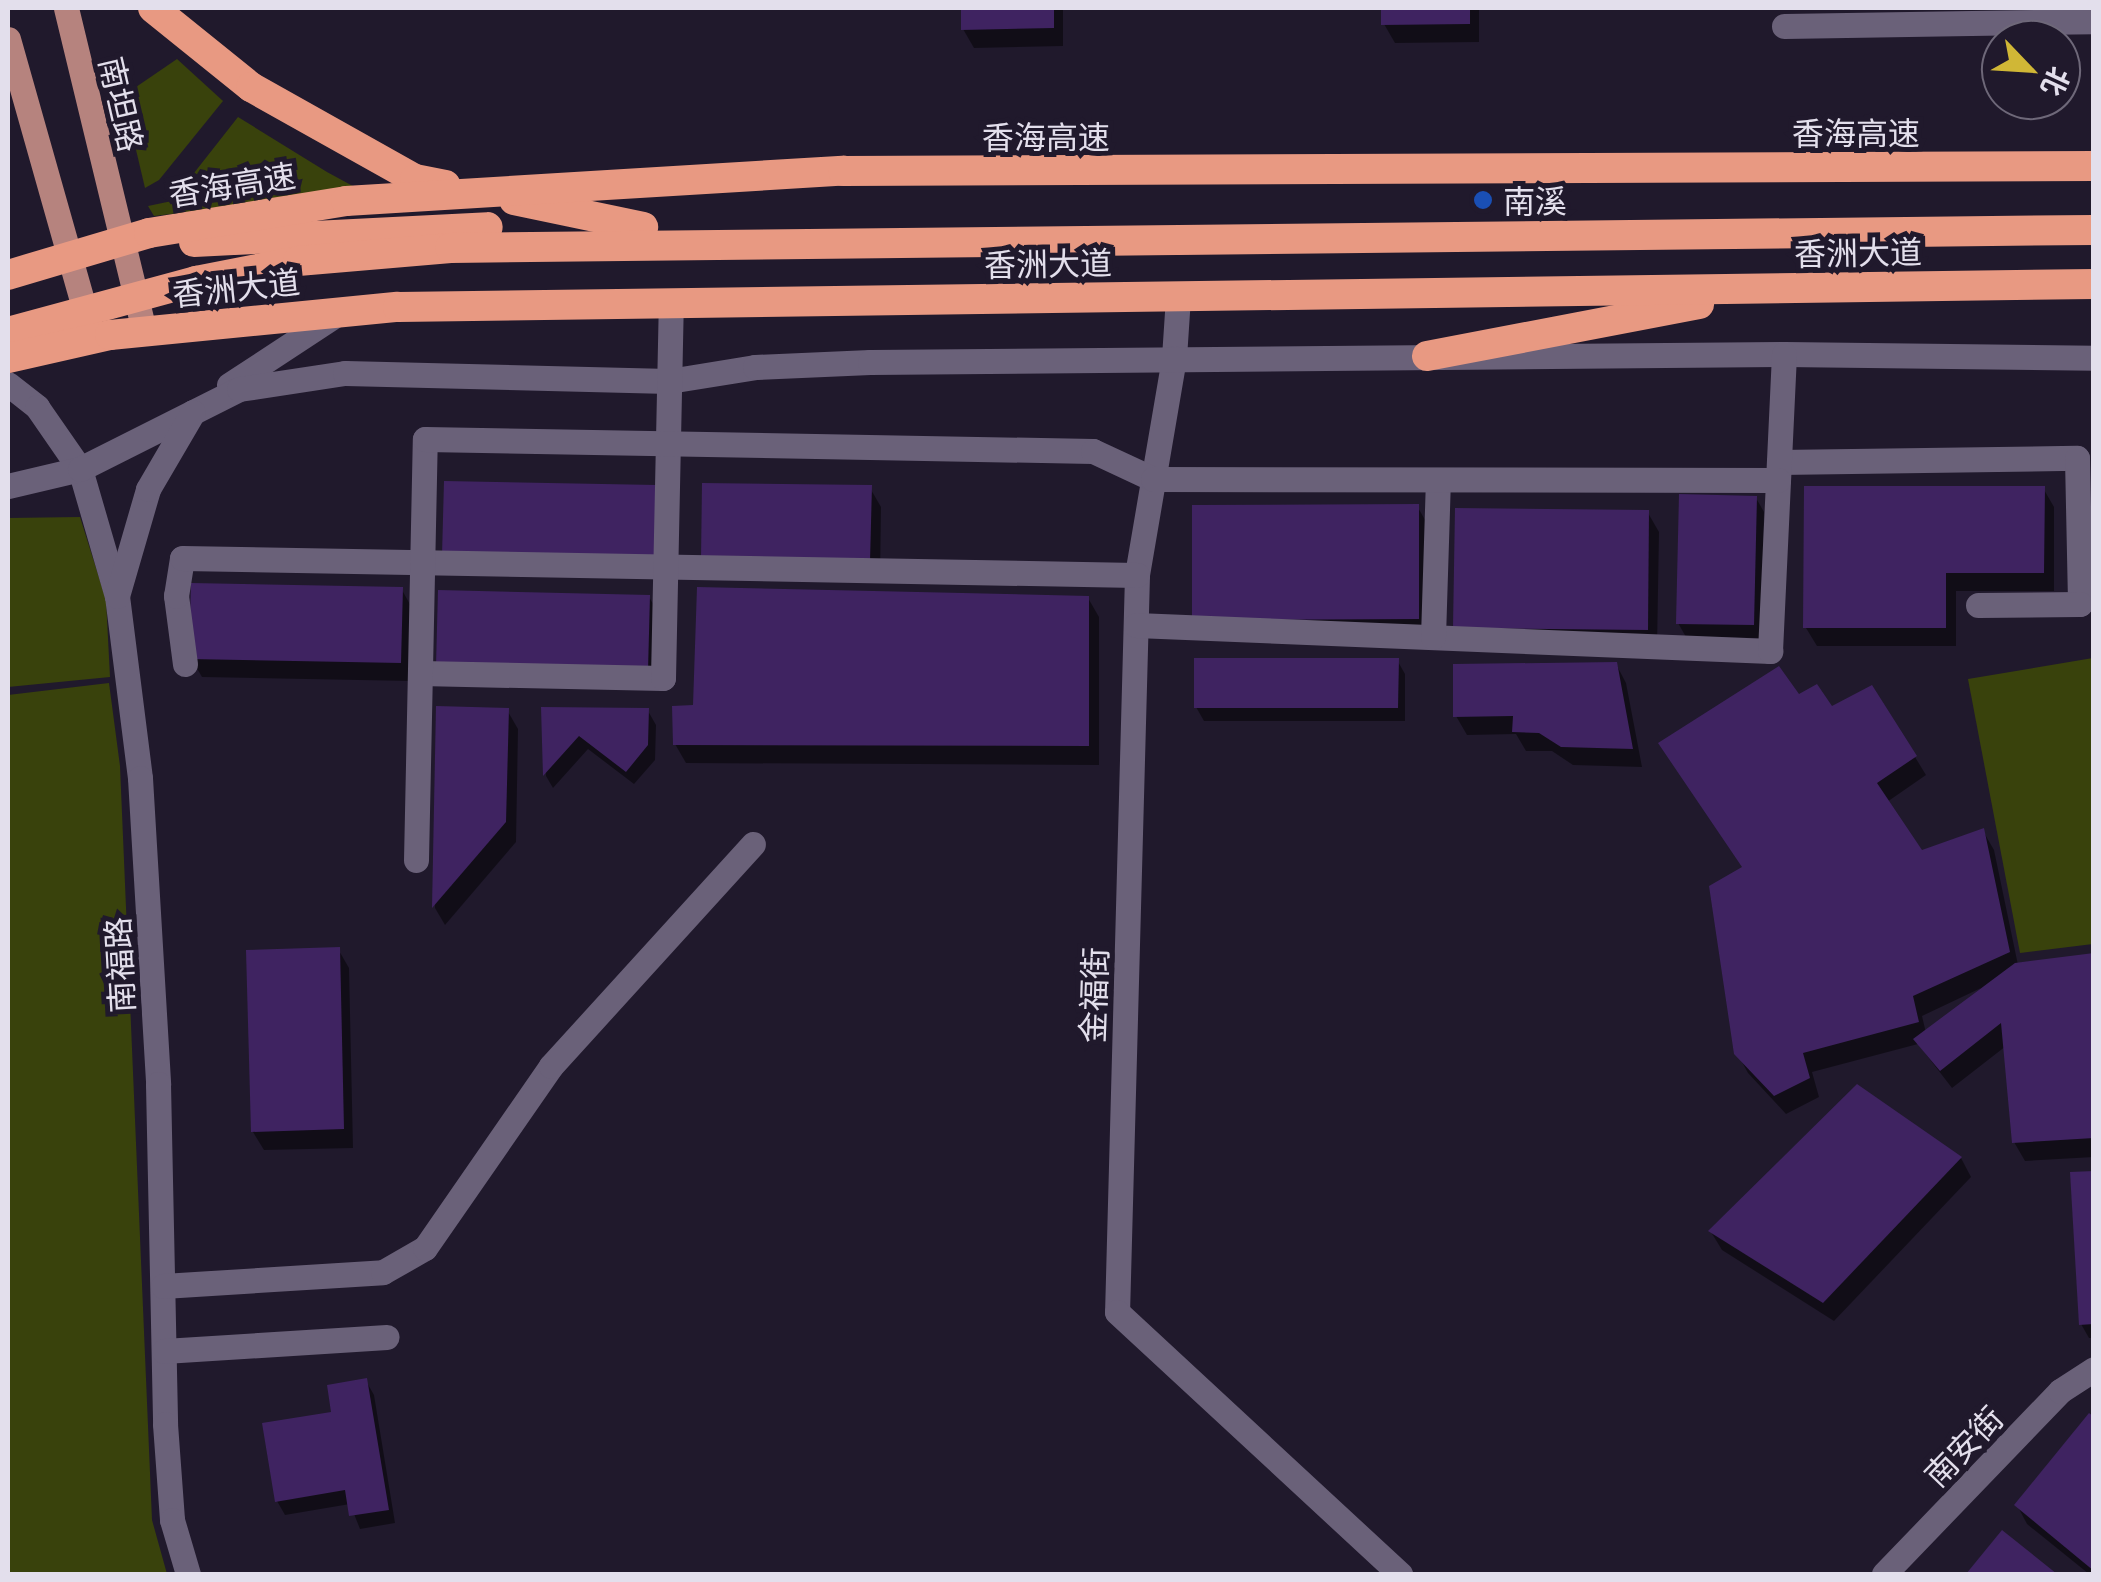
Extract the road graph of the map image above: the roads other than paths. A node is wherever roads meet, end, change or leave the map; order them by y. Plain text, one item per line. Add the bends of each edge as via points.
1 (66, 8) edge
2 (153, 8) edge
3 (2094, 21) edge
4 (1784, 26) dead end
5 (8, 40) edge
6 (2094, 166) edge
7 (2094, 216) edge
8 (644, 227) junction
9 (2094, 230) edge
10 (123, 248) junction
11 (66, 254) junction
12 (8, 261) edge
13 (8, 274) edge
14 (2094, 284) edge
15 (1778, 288) junction
16 (1178, 296) junction
17 (671, 304) junction
18 (339, 312) junction
19 (144, 331) junction
20 (8, 332) edge
21 (94, 338) junction
22 (1784, 354) junction
23 (1427, 356) junction
24 (8, 358) edge
25 (1174, 358) junction
26 (2094, 358) edge
27 (669, 380) junction
28 (8, 384) edge
29 (194, 410) junction
30 (668, 444) junction
31 (80, 469) junction
32 (1778, 471) junction
33 (1153, 479) junction
34 (1438, 480) junction
35 (8, 486) edge
36 (422, 562) junction
37 (665, 567) junction
38 (1137, 575) junction
39 (117, 596) junction
40 (1978, 605) dead end
41 (1136, 625) junction
42 (1433, 637) junction
43 (185, 664) dead end
44 (420, 673) junction
45 (753, 844) dead end
46 (416, 860) dead end
47 (163, 1286) junction
48 (387, 1336) dead end
49 (164, 1351) junction
50 (2094, 1368) edge
51 (188, 1574) edge
52 (1400, 1574) edge
53 (1884, 1574) edge

1 - 10 main road, 南坦路
2 - 8 highway via 251,87 414,179
3 - 4 street
5 - 11 main road
6 - 13 highway, 香海高速 via 804,174 346,201 148,233
7 - 8 highway, 香洲大道
8 - 10 highway, 香洲大道 via 449,227
9 - 20 highway via 450,248 298,261
10 - 11 highway, 香洲大道
10 - 19 main road, 南坦路
11 - 12 highway, 香洲大道
11 - 21 main road
14 - 15 highway, 香洲大道
15 - 16 highway, 香洲大道
15 - 23 highway
16 - 17 highway, 香洲大道
16 - 25 street, 金福街
17 - 18 highway, 香洲大道
17 - 27 street
18 - 19 highway, 香洲大道
18 - 29 street
19 - 21 highway, 香洲大道
21 - 24 highway, 香洲大道
22 - 23 street
22 - 26 street
22 - 32 street
23 - 25 street
25 - 27 street via 794,366
25 - 33 street, 金福街
27 - 29 street via 346,373 239,389
27 - 30 street
28 - 31 street, 南福路 via 38,408
29 - 31 street
29 - 39 street via 148,489
30 - 33 street via 1093,451
30 - 36 street via 425,439
30 - 37 street
31 - 35 street
31 - 39 street, 南福路
32 - 34 street
32 - 40 street via 2077,458 2080,604
32 - 42 street via 1770,652
33 - 34 street
33 - 38 street, 金福街
34 - 42 street
36 - 37 street
36 - 43 street via 182,558 176,596
36 - 44 street
37 - 38 street
37 - 44 street via 662,678
38 - 41 street, 金福街
39 - 47 street, 南福路 via 140,778
41 - 42 street
41 - 52 street, 金福街 via 1117,1312
44 - 46 street
45 - 47 street via 551,1066 424,1248 383,1272
47 - 49 street, 南福路
48 - 49 street
49 - 51 street, 南福路 via 172,1520
50 - 53 street, 南安街 via 2060,1391

